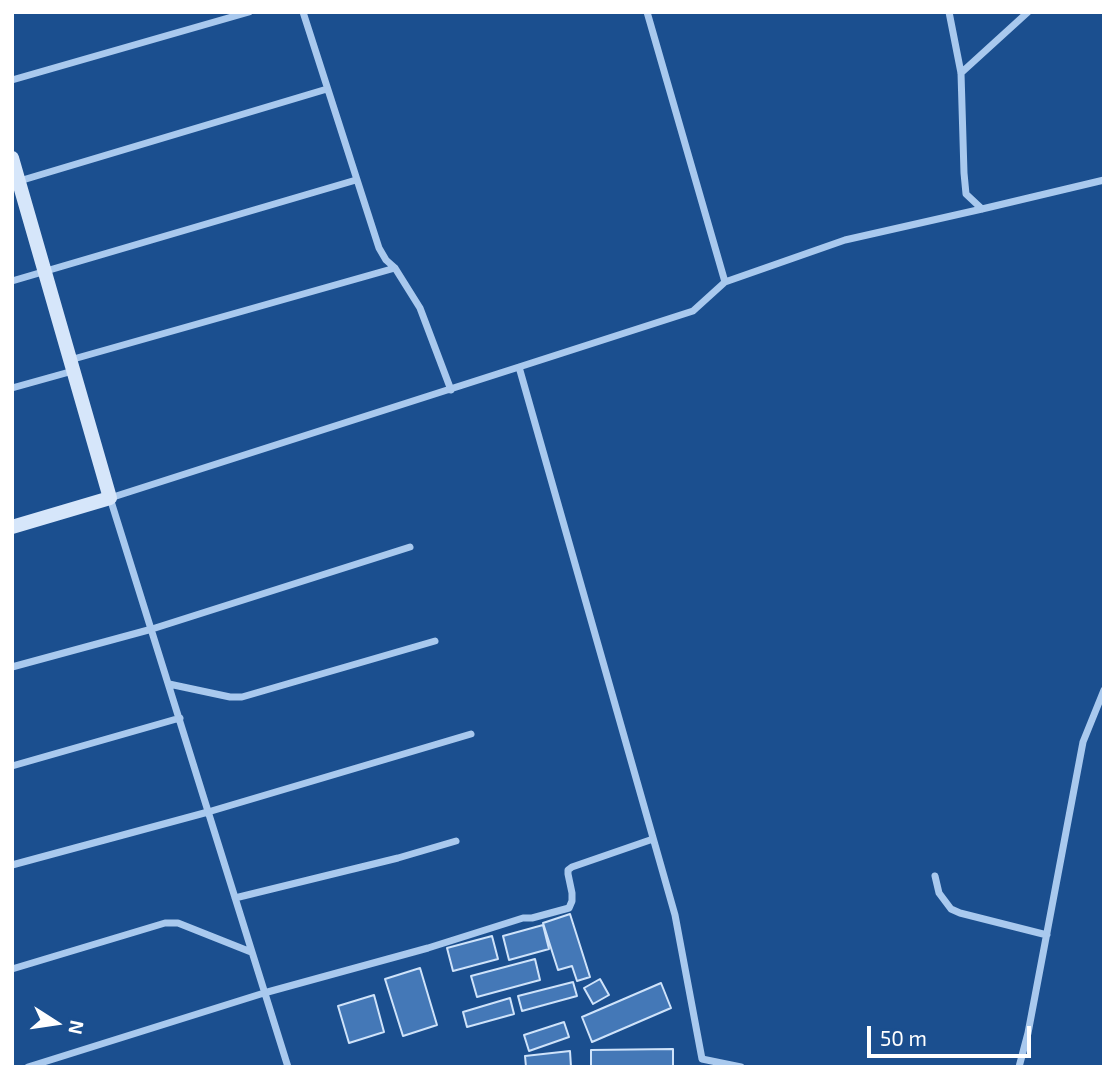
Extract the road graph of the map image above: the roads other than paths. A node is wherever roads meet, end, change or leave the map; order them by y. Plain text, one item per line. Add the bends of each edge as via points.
1 (249, 12) edge
2 (303, 12) edge
3 (648, 12) edge
4 (949, 12) edge
5 (1028, 12) edge
6 (961, 73) junction
7 (12, 80) edge
8 (327, 89) junction
9 (12, 158) edge
10 (356, 180) junction
11 (1104, 180) edge
12 (15, 182) edge
13 (982, 209) junction
14 (395, 268) junction
15 (44, 271) junction
16 (12, 281) edge
17 (725, 282) junction
18 (71, 365) junction
19 (519, 368) junction
20 (12, 388) edge
21 (451, 390) junction
22 (110, 498) junction
23 (12, 527) edge
24 (410, 547) dead end
25 (152, 629) junction
26 (435, 640) dead end
27 (12, 667) edge
28 (169, 684) junction
29 (1104, 690) edge
30 (180, 718) junction
31 (471, 734) dead end
32 (12, 766) edge
33 (208, 811) junction
34 (653, 839) junction
35 (456, 841) dead end
36 (12, 865) edge
37 (934, 876) dead end
38 (235, 898) junction
39 (1047, 935) junction
40 (251, 952) junction
41 (12, 970) edge
42 (264, 993) junction
43 (701, 1063) edge
44 (28, 1067) edge
45 (288, 1067) edge
46 (741, 1067) edge
47 (1019, 1067) edge

1 - 7 street
2 - 8 street
3 - 17 street
4 - 6 street
5 - 6 street
6 - 13 street via 966,194
8 - 10 street
8 - 12 street
9 - 12 street
10 - 14 street via 379,248
10 - 15 street
11 - 13 street
12 - 15 street
13 - 17 street via 845,240
14 - 18 street
14 - 21 street via 420,308
15 - 16 street
15 - 18 street
17 - 19 street via 693,311
18 - 20 street
18 - 22 street
19 - 21 street
19 - 34 street
21 - 22 street
22 - 23 street
22 - 25 street
24 - 25 street
25 - 27 street
25 - 28 street
26 - 28 street via 242,696
28 - 30 street
29 - 39 street via 1083,742
30 - 32 street
30 - 33 street
31 - 33 street
33 - 36 street
33 - 38 street
34 - 42 street via 568,870 569,908
34 - 43 street via 675,915
35 - 38 street
37 - 39 street via 950,909
38 - 40 street
39 - 47 street
40 - 41 street via 165,922
40 - 42 street
42 - 44 street
42 - 45 street
43 - 46 street

